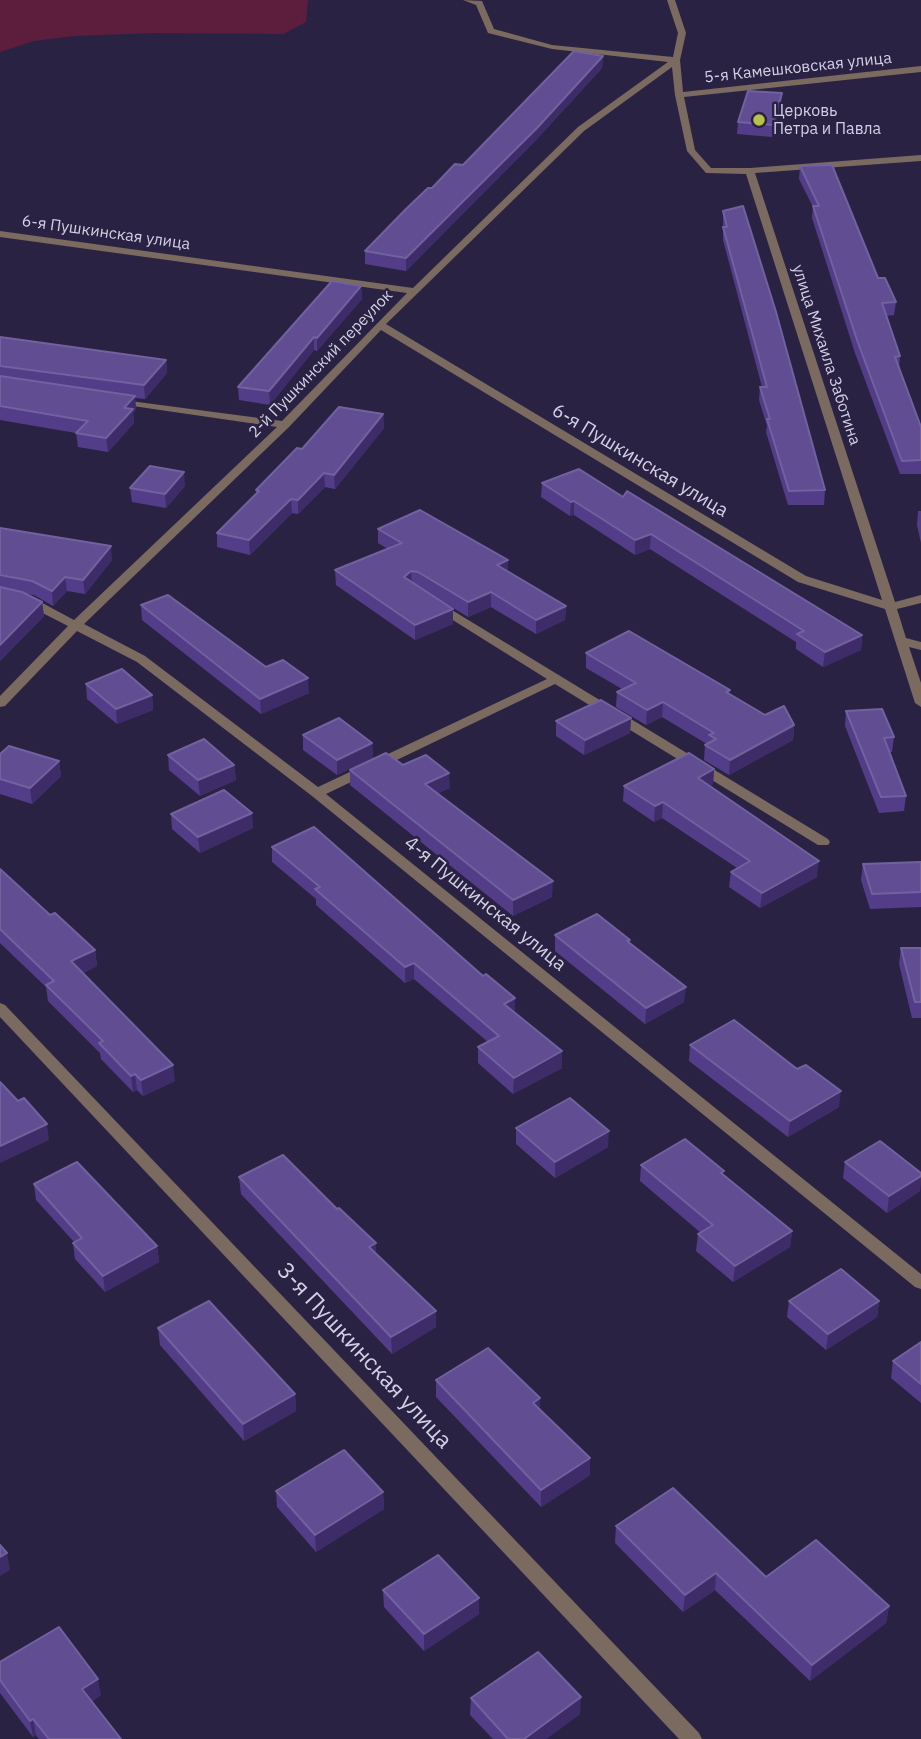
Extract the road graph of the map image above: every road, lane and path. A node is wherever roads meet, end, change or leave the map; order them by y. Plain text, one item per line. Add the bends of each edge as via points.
1 (467, 0) edge
2 (671, 0) edge
3 (676, 60) junction
4 (921, 69) edge
5 (679, 96) junction
6 (921, 158) edge
7 (750, 170) junction
8 (0, 234) edge
9 (415, 291) junction
10 (380, 325) junction
11 (109, 400) edge
12 (285, 425) junction
13 (0, 595) edge
14 (921, 598) edge
15 (425, 599) edge
16 (891, 607) junction
17 (77, 624) junction
18 (903, 641) junction
19 (921, 646) edge
20 (556, 679) junction
21 (0, 703) edge
22 (921, 703) edge
23 (317, 793) junction
24 (824, 842) dead end
25 (0, 1008) edge
26 (921, 1283) edge
27 (692, 1739) edge

1 - 3 street via 479,3 491,31 552,47
2 - 3 street via 682,33
3 - 5 street
3 - 9 street, 2-й Пушкинский переулок via 581,129
4 - 5 street, 5-я Камешковская улица
5 - 7 street via 691,151 709,171
6 - 7 street
7 - 16 street, улица Михаила Заботина
8 - 9 street, 6-я Пушкинская улица
9 - 10 street, 2-й Пушкинский переулок
10 - 12 street, 2-й Пушкинский переулок
10 - 16 street, 6-я Пушкинская улица via 802,579
11 - 12 street
12 - 17 street, 2-й Пушкинский переулок
13 - 17 street, 4-я Пушкинская улица via 29,601
14 - 16 street
15 - 20 street
16 - 18 street, улица Михаила Заботина
17 - 21 street, 2-й Пушкинский переулок
17 - 23 street, 4-я Пушкинская улица via 141,659
18 - 19 street
18 - 22 street, улица Михаила Заботина
20 - 23 street
20 - 24 street
23 - 26 street, 4-я Пушкинская улица
25 - 27 street, 3-я Пушкинская улица

